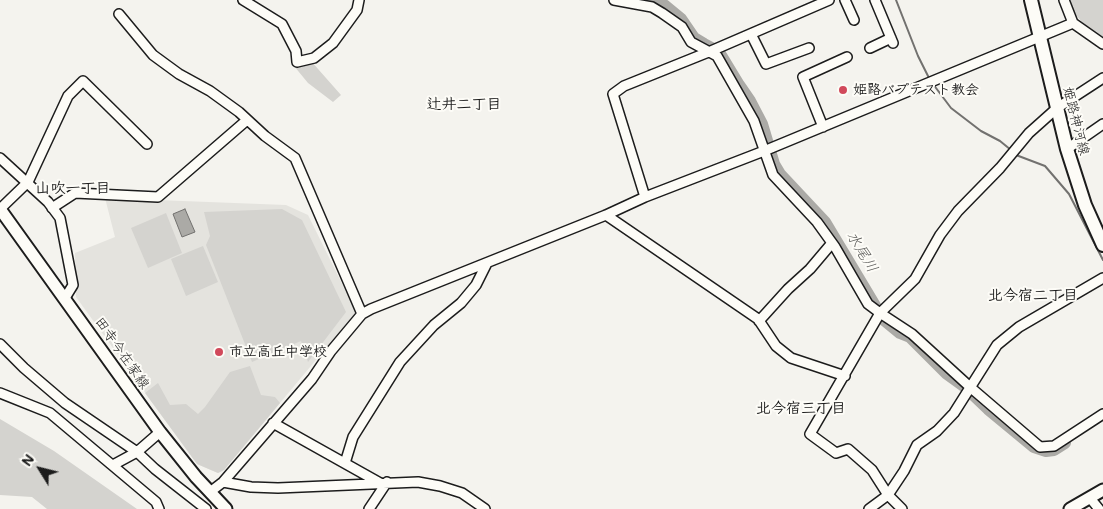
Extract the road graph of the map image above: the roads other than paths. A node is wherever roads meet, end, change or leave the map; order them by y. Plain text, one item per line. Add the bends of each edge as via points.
1 (243, 0) edge
2 (359, 0) edge
3 (614, 0) edge
4 (828, 0) edge
5 (845, 0) edge
6 (875, 0) edge
7 (1031, 0) edge
8 (1064, 0) edge
9 (802, 1) edge
10 (652, 4) edge
11 (804, 11) junction
12 (119, 14) dead end
13 (854, 20) dead end
14 (1073, 22) junction
15 (751, 34) junction
16 (1040, 38) junction
17 (1103, 44) edge
18 (809, 48) dead end
19 (870, 48) dead end
20 (711, 52) junction
21 (847, 57) dead end
22 (1103, 78) edge
23 (1057, 108) junction
24 (248, 120) junction
25 (1103, 124) edge
26 (823, 127) junction
27 (147, 144) dead end
28 (1067, 149) junction
29 (764, 151) junction
30 (0, 158) edge
31 (28, 182) junction
32 (645, 197) junction
33 (52, 208) junction
34 (0, 209) edge
35 (606, 215) junction
36 (832, 243) junction
37 (1103, 245) edge
38 (487, 263) junction
39 (1103, 278) edge
40 (65, 298) junction
41 (880, 313) junction
42 (362, 314) junction
43 (759, 321) junction
44 (0, 344) edge
45 (845, 376) junction
46 (968, 391) junction
47 (0, 393) edge
48 (1103, 414) edge
49 (273, 423) junction
50 (160, 432) junction
51 (136, 452) junction
52 (345, 463) junction
53 (113, 465) junction
54 (223, 482) junction
55 (384, 483) junction
56 (1103, 490) edge
57 (210, 492) junction
58 (888, 495) junction
59 (1090, 498) junction
60 (159, 509) edge
61 (206, 509) edge
62 (226, 509) edge
63 (369, 509) edge
64 (485, 509) edge
65 (869, 509) edge
66 (902, 509) edge
67 (1070, 509) edge
68 (1099, 509) edge

1 - 2 street via 282,24 296,51 297,62 314,58 333,43 357,10
3 - 10 street
4 - 11 street
5 - 13 street
6 - 19 street via 892,41
7 - 16 main road, 姫路神河線
8 - 14 street
9 - 11 street
10 - 20 street via 682,27 692,42
11 - 15 street
12 - 24 street via 153,55
14 - 16 street
14 - 17 street
15 - 18 street via 766,64
15 - 20 street
16 - 23 main road, 姫路神河線
16 - 26 street
20 - 29 street via 717,56 741,96
20 - 32 street via 624,86 613,94
21 - 26 street via 803,77
22 - 23 street
23 - 28 main road, 姫路神河線
23 - 41 street via 1029,133 958,211 940,234 915,279
24 - 33 street via 158,197 75,193
24 - 42 street via 295,158
25 - 28 street
26 - 29 street
27 - 31 street via 83,81 68,96
28 - 37 main road, 姫路神河線 via 1085,205
29 - 32 street
29 - 36 street via 773,175
30 - 31 street
31 - 33 street
31 - 34 street
32 - 35 street
33 - 40 street via 60,218 73,285
34 - 40 main road, 田寺今在家線
35 - 38 street
35 - 43 street
36 - 41 street via 868,304
36 - 43 street
38 - 42 street
38 - 52 street via 476,285 461,303 434,325 400,362 353,437
39 - 46 street via 1019,327 997,345
40 - 50 main road, 田寺今在家線
41 - 45 street
41 - 46 street via 912,334
42 - 49 street
43 - 45 street via 776,346 791,358
44 - 51 street via 65,404
45 - 58 street via 810,434 836,453 848,449 872,470
46 - 48 street via 1040,447 1054,446
46 - 58 street via 954,413 917,445
47 - 53 street via 50,413
49 - 52 street
49 - 54 street
50 - 51 street
50 - 57 main road, 田寺今在家線
51 - 53 street
51 - 61 street
52 - 55 street
53 - 60 street via 156,502
54 - 55 street via 278,488
54 - 57 street
55 - 63 street
55 - 64 street via 418,482 440,486 462,493
56 - 59 main road
57 - 62 main road, 田寺今在家線
58 - 65 street
58 - 66 street
59 - 67 main road
59 - 68 street

